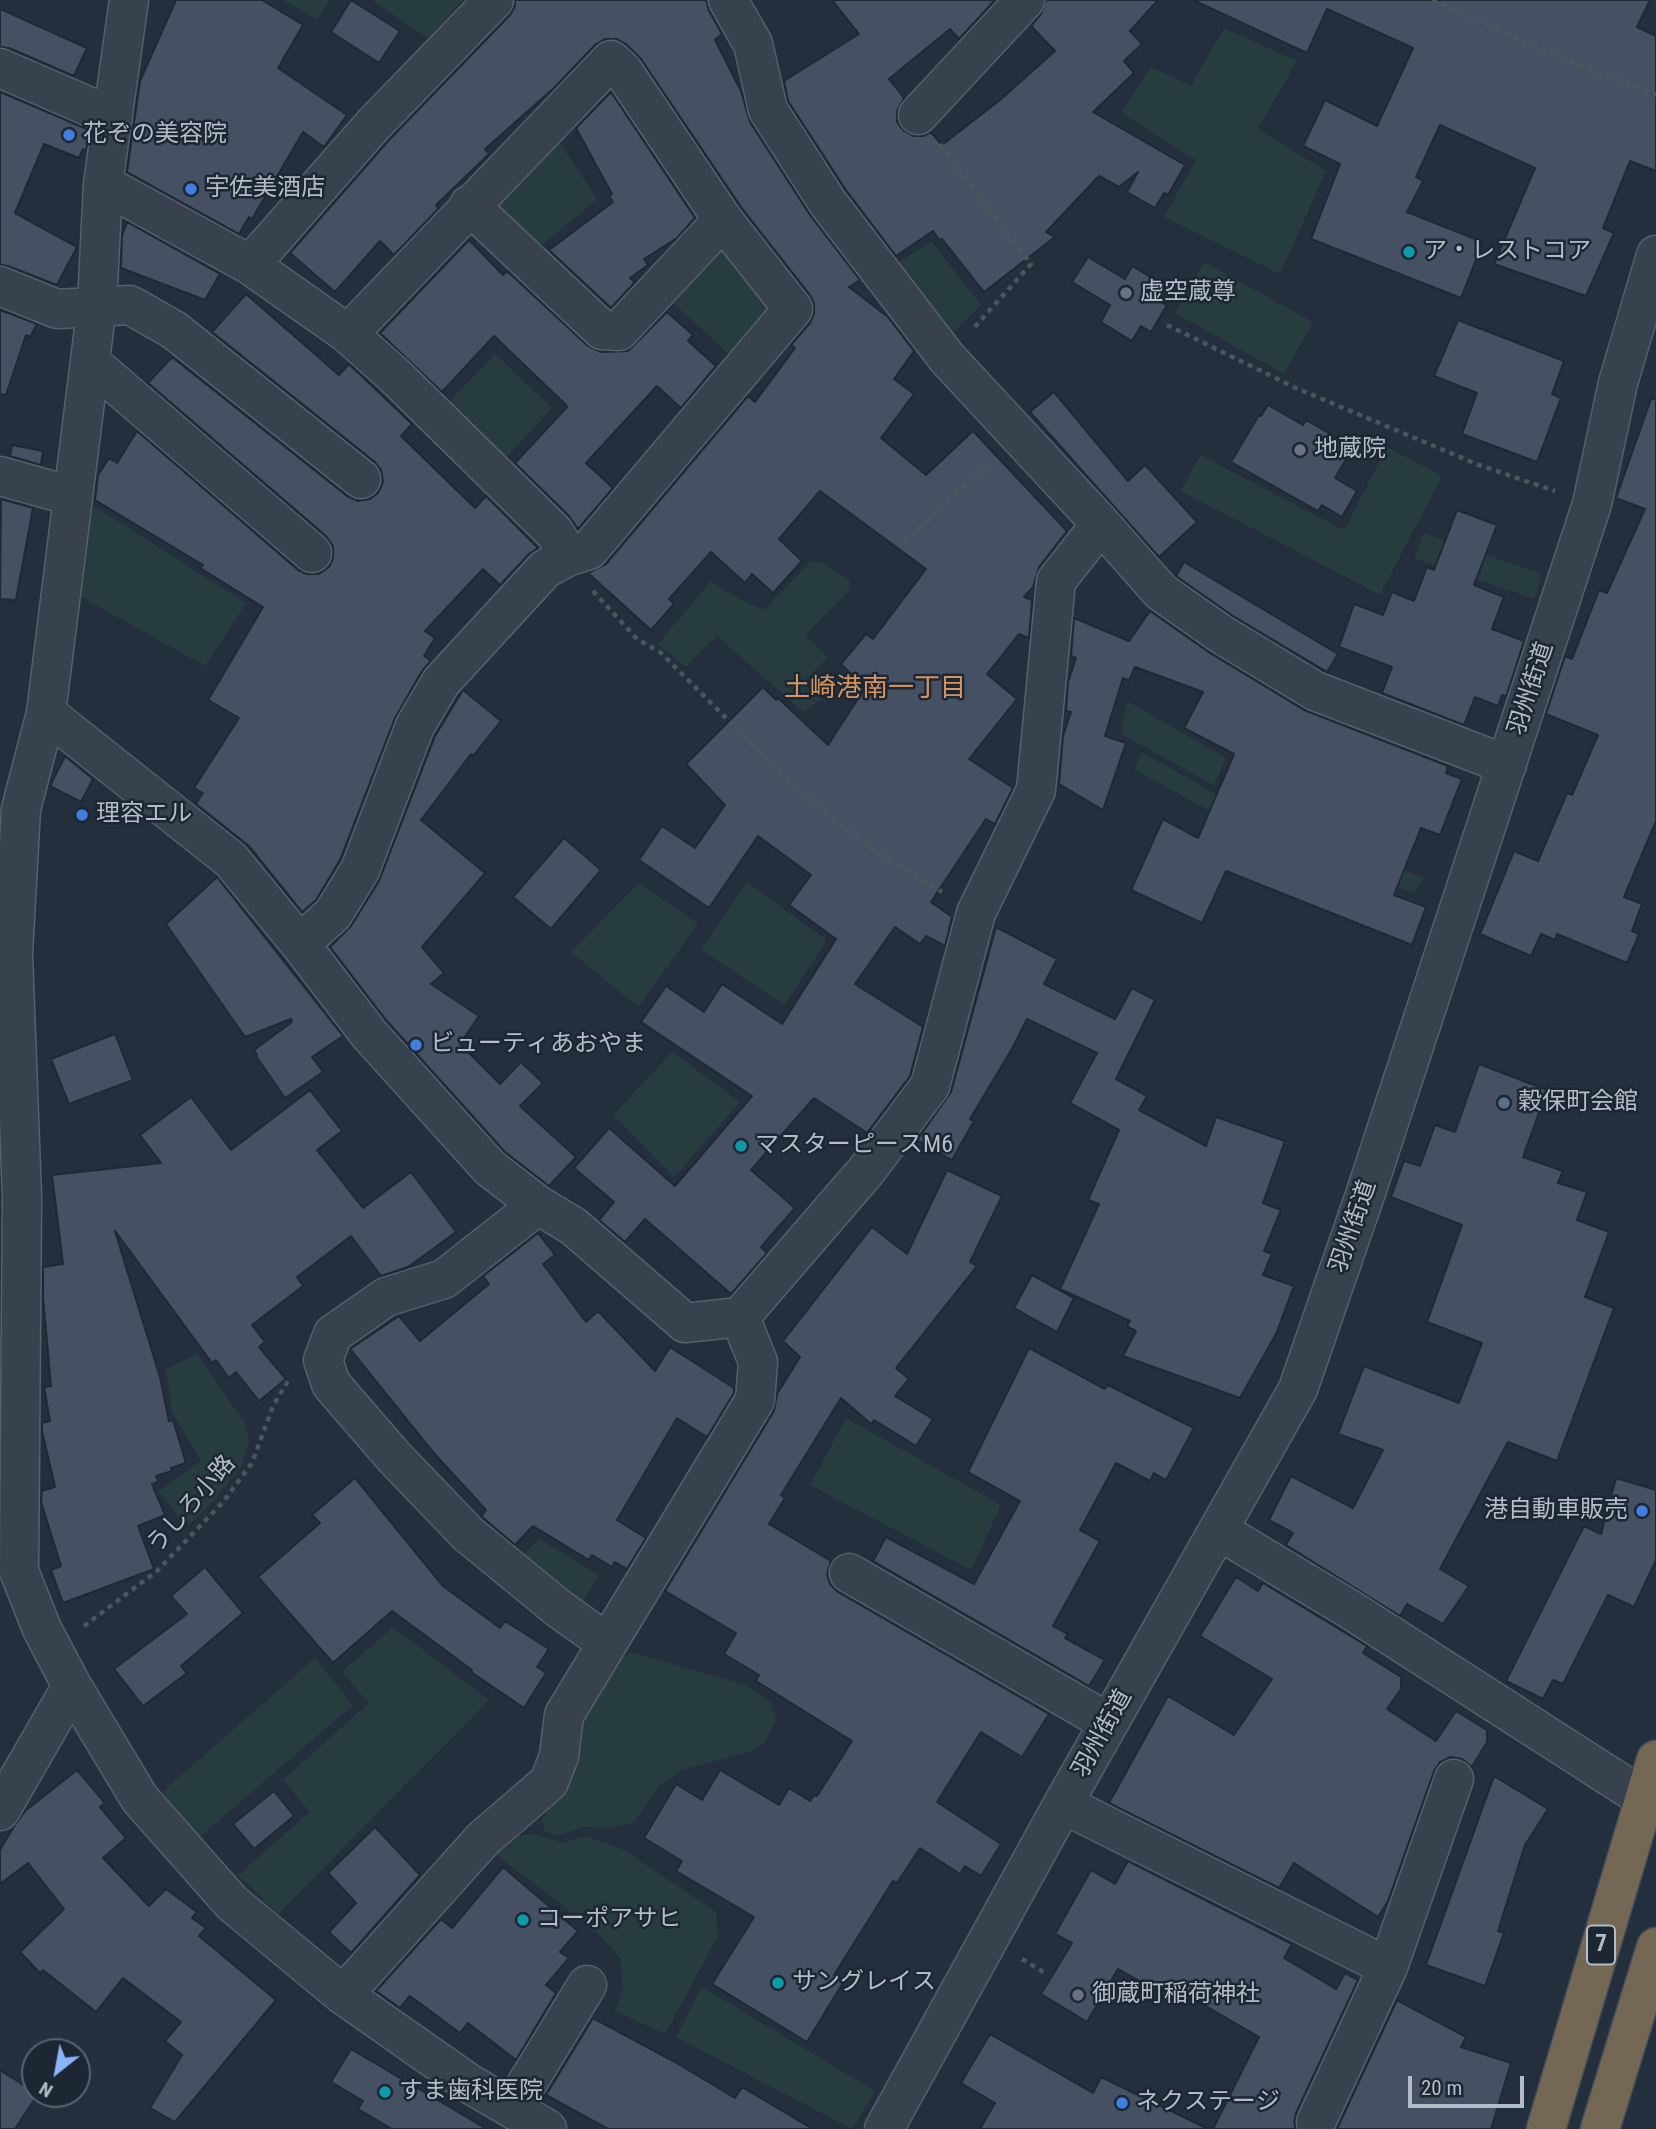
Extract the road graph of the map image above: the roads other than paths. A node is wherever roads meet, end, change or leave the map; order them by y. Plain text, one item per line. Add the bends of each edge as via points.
1 (129, 0) edge
2 (494, 0) edge
3 (728, 0) edge
4 (1025, 0) edge
5 (0, 68) edge
6 (918, 115) road end
7 (113, 117) junction
8 (103, 184) junction
9 (469, 205) junction
10 (723, 220) junction
11 (1656, 255) edge
12 (250, 265) junction
13 (0, 286) edge
14 (97, 305) junction
15 (348, 334) junction
16 (90, 362) junction
17 (0, 476) edge
18 (360, 479) dead end
19 (72, 496) junction
20 (1101, 524) junction
21 (312, 553) dead end
22 (569, 556) junction
23 (46, 713) junction
24 (1507, 765) junction
25 (11, 815) edge
26 (300, 944) junction
27 (538, 1205) junction
28 (740, 1317) junction
29 (10, 1455) edge
30 (1218, 1530) junction
31 (849, 1573) dead end
32 (10, 1578) edge
33 (607, 1643) junction
34 (72, 1686) junction
35 (1109, 1723) junction
36 (1656, 1760) edge
37 (1454, 1779) dead end
38 (1644, 1800) junction
39 (1063, 1804) junction
40 (0, 1811) edge
41 (1656, 1947) edge
42 (1388, 1967) junction
43 (587, 1985) dead end
44 (343, 1995) junction
45 (512, 2108) junction
46 (1316, 2122) dead end
47 (547, 2129) edge
48 (884, 2129) edge
49 (1546, 2129) edge
50 (1600, 2129) edge

1 - 7 street
2 - 12 street via 373,125
3 - 20 street via 752,44 768,110 828,203 947,358
4 - 6 street
5 - 7 street
7 - 8 street
8 - 12 street
8 - 14 street
9 - 10 street via 602,330 620,331
9 - 10 street via 611,60 623,71
9 - 15 street
10 - 22 street via 793,309 589,550
11 - 24 street, 羽州街道 via 1618,383 1592,504
12 - 15 street
13 - 14 street via 57,309
14 - 16 street
14 - 18 street via 130,305 174,330
15 - 22 street via 554,532
16 - 19 street
16 - 21 street
17 - 19 street
19 - 23 street
20 - 24 street via 1161,592 1315,691
20 - 28 street via 1056,582 1036,790 976,913 930,1086 866,1171
22 - 26 street via 545,569 441,682 415,726 360,870 332,914
23 - 25 street
23 - 26 street via 231,860
24 - 30 street, 羽州街道 via 1298,1389
25 - 29 street via 22,1197
26 - 27 street via 369,1034 490,1168
27 - 28 street via 572,1226 685,1323
27 - 33 street via 444,1279 386,1297 333,1335 323,1360 331,1384 468,1534
28 - 33 street via 758,1362 755,1400
29 - 32 street
30 - 35 street, 羽州街道
30 - 38 street via 1351,1610
31 - 35 street
32 - 34 street
33 - 44 street via 564,1715 559,1756 549,1782 483,1839
34 - 40 street
34 - 44 street via 140,1799 232,1903
35 - 39 street, 羽州街道
36 - 38 highway, 7
37 - 42 street
38 - 49 highway, 7
39 - 42 street
39 - 48 street, 羽州街道
41 - 50 highway, 7
42 - 46 street
43 - 45 street
44 - 45 street
45 - 47 street

